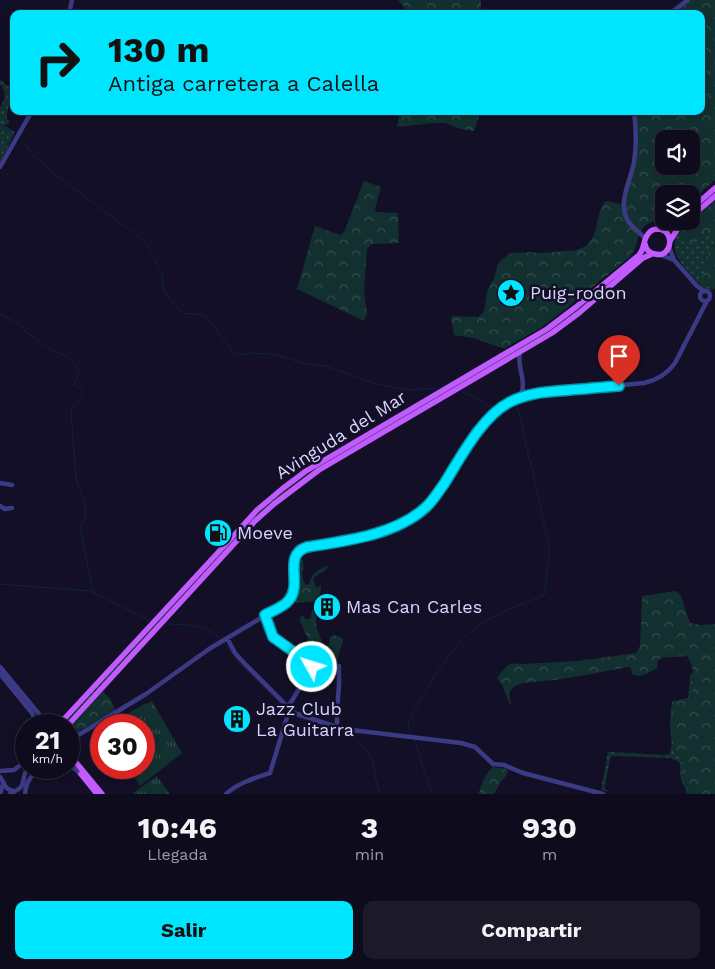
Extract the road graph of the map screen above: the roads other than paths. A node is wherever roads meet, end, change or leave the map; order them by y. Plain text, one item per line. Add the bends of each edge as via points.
1 (688, 0) edge
2 (674, 10) edge
3 (30, 115) edge
4 (634, 115) edge
5 (0, 167) edge
6 (715, 188) edge
7 (715, 196) edge
8 (700, 201) edge
9 (700, 209) edge
10 (638, 230) junction
11 (655, 230) edge
12 (662, 230) edge
13 (678, 230) edge
14 (651, 231) junction
15 (670, 240) junction
16 (645, 241) junction
17 (670, 247) junction
18 (652, 254) junction
19 (661, 255) junction
20 (674, 260) junction
21 (714, 290) edge
22 (702, 293) junction
23 (710, 294) junction
24 (707, 301) junction
25 (520, 352) junction
26 (507, 359) junction
27 (519, 361) junction
28 (523, 389) junction
29 (531, 394) junction
30 (518, 398) junction
31 (0, 483) edge
32 (12, 485) dead end
33 (0, 506) edge
34 (12, 508) dead end
35 (265, 615) junction
36 (226, 639) junction
37 (0, 666) edge
38 (339, 666) dead end
39 (0, 674) edge
40 (289, 708) junction
41 (32, 714) edge
42 (40, 714) edge
43 (75, 714) edge
44 (76, 714) edge
45 (337, 727) junction
46 (80, 734) edge
47 (80, 767) edge
48 (15, 769) edge
49 (0, 771) edge
50 (12, 771) junction
51 (80, 773) edge
52 (80, 774) edge
53 (83, 777) junction
54 (23, 779) edge
55 (25, 779) edge
56 (29, 779) edge
57 (2, 781) edge
58 (22, 782) junction
59 (15, 791) junction
60 (0, 794) edge
61 (10, 794) edge
62 (20, 794) edge
63 (25, 794) edge
64 (97, 794) edge
65 (102, 794) edge
66 (226, 794) edge
67 (603, 794) edge

1 - 2 street
3 - 5 street
4 - 10 street via 634,161 623,203 626,218
6 - 8 main road
7 - 9 main road
10 - 14 street
10 - 16 street
11 - 14 main road
12 - 15 main road
13 - 15 main road
14 - 16 main road
15 - 17 main road
16 - 18 main road
16 - 43 main road, Avinguda del Mar via 639,255 547,329 323,460 282,489 257,510
17 - 19 main road
17 - 20 street
18 - 19 main road
18 - 25 main road, Avinguda del Mar via 643,258 579,313
19 - 20 street
20 - 22 street
21 - 23 street
22 - 23 street
22 - 24 street via 700,298
23 - 24 street
24 - 29 street via 675,363 661,377 644,383
25 - 26 main road, Avinguda del Mar
25 - 27 street
26 - 27 street
26 - 44 main road, Avinguda del Mar via 319,470 274,504
27 - 28 street
28 - 29 street
28 - 30 street
29 - 30 street
30 - 35 street via 488,419 435,496 420,512 374,534 300,550 294,561 294,586 290,600
31 - 32 street
33 - 34 street
35 - 36 street
35 - 40 street via 273,637 312,665
36 - 40 street via 240,659
36 - 46 street
37 - 42 street
38 - 45 street
39 - 41 street
40 - 45 street via 297,714
40 - 66 street via 270,773 232,788
45 - 67 street via 462,743 476,747 493,764
47 - 65 main road
48 - 50 street
49 - 50 street
50 - 57 street via 4,774
50 - 58 street via 18,772
51 - 53 main road
52 - 53 street
53 - 64 main road
54 - 58 street
55 - 58 street
56 - 63 street
57 - 59 street via 8,790
57 - 60 street
58 - 59 street
58 - 62 street
59 - 61 street

